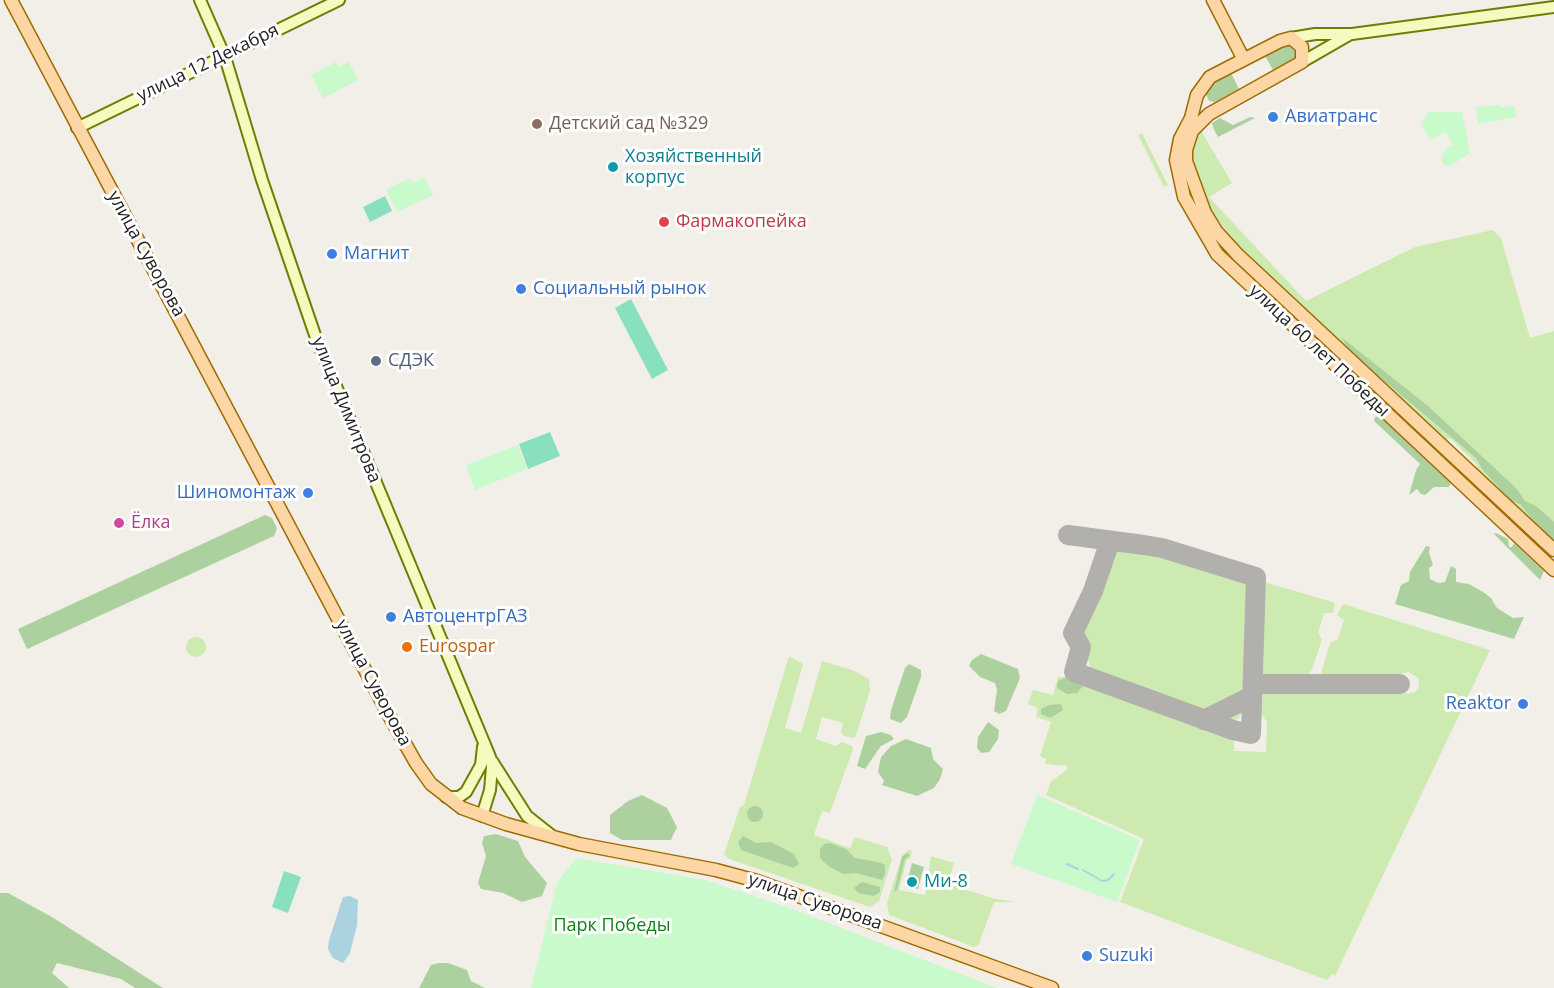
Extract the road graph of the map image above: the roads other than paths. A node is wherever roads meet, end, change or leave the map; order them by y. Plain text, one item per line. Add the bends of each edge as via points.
1 (11, 0) edge
2 (200, 0) edge
3 (339, 0) edge
4 (1213, 0) edge
5 (1554, 7) edge
6 (1352, 34) junction
7 (1291, 38) junction
8 (225, 57) junction
9 (1243, 58) junction
10 (1302, 62) junction
11 (1200, 88) junction
12 (1220, 108) junction
13 (77, 128) junction
14 (1322, 332) junction
15 (1311, 344) junction
16 (1516, 514) junction
17 (1506, 525) junction
18 (1554, 550) edge
19 (1554, 570) edge
20 (483, 740) junction
21 (490, 757) junction
22 (445, 796) junction
23 (482, 816) junction
24 (553, 837) junction
25 (1052, 988) edge

1 - 13 main road, улица Суворова
2 - 8 main road, улица Димитрова
3 - 8 main road, улица 12 Декабря
4 - 9 main road
5 - 6 main road
6 - 7 main road
6 - 10 main road, улица 60 лет Победы
7 - 9 main road
7 - 10 main road via 1302,47
8 - 13 main road, улица 12 Декабря
8 - 20 main road, улица Димитрова via 316,338
9 - 11 main road via 1210,77
10 - 12 main road, улица 60 лет Победы
11 - 12 main road via 1205,103
11 - 15 main road, улица 60 лет Победы via 1177,150 1176,171 1184,197 1217,254
12 - 14 main road, улица 60 лет Победы via 1201,119 1189,140 1186,161 1205,213 1227,244
13 - 22 main road, улица Суворова via 407,748 424,775
14 - 15 main road
14 - 16 main road, улица 60 лет Победы
15 - 17 main road, улица 60 лет Победы
16 - 17 main road
16 - 18 main road, улица 60 лет Победы
17 - 19 main road, улица 60 лет Победы
20 - 21 main road, улица Димитрова
20 - 22 main road via 483,759 472,784 459,797
21 - 23 main road, улица Димитрова via 491,779
21 - 24 main road via 527,816
22 - 23 main road, улица Суворова
23 - 24 main road, улица Суворова
24 - 25 main road, улица Суворова via 757,881

